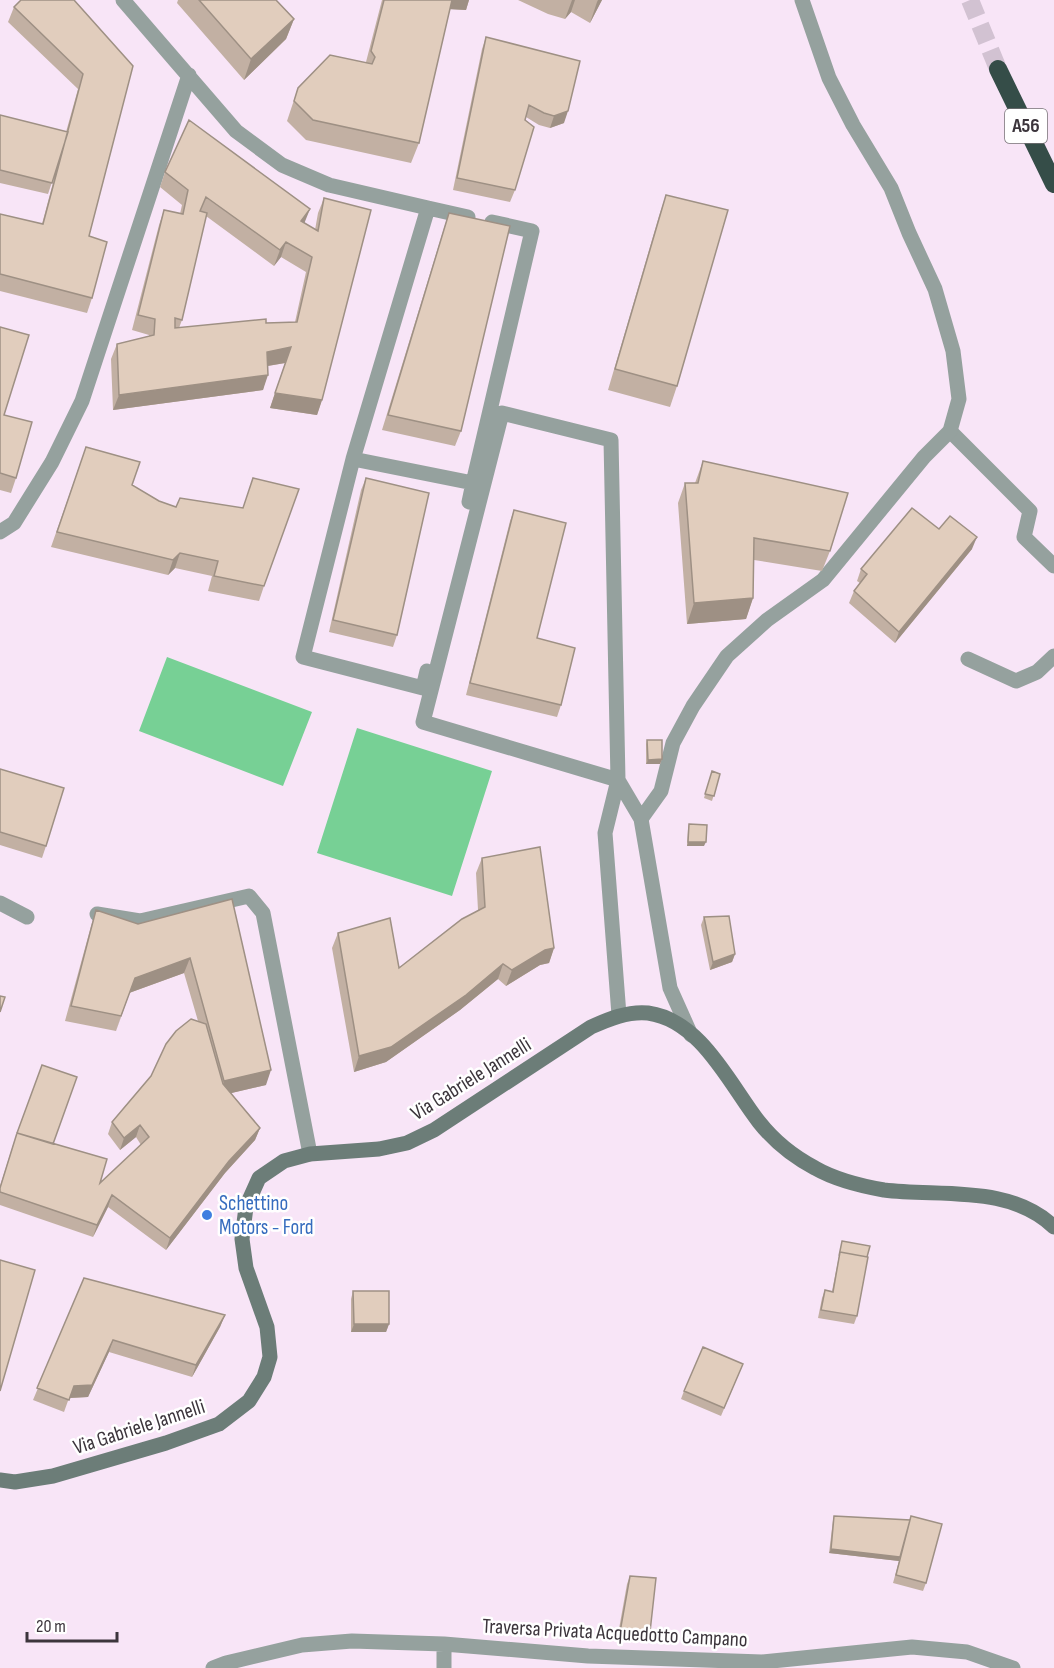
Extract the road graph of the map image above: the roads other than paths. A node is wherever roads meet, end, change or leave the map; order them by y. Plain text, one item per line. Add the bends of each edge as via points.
1 (123, 0) edge
2 (802, 0) edge
3 (998, 69) tunnel mouth
4 (189, 75) junction
5 (1054, 184) edge
6 (428, 208) junction
7 (951, 431) junction
8 (353, 459) junction
9 (473, 483) junction
10 (0, 532) edge
11 (1054, 566) edge
12 (1054, 656) edge
13 (968, 659) dead end
14 (618, 780) junction
15 (641, 819) junction
16 (0, 903) edge
17 (96, 914) edge
18 (27, 917) dead end
19 (619, 1015) junction
20 (691, 1035) junction
21 (310, 1154) junction
22 (1054, 1227) edge
23 (0, 1480) edge
24 (444, 1644) junction
25 (213, 1668) edge
26 (444, 1668) edge
27 (1013, 1668) edge

1 - 4 street
2 - 7 street via 829,78 891,188 935,289 953,351 959,399
3 - 5 highway, A56
4 - 6 street via 236,131 282,165 329,184
4 - 10 street via 82,401 52,462 14,523
6 - 8 street
6 - 9 street via 532,231
7 - 11 street via 1030,511 1024,537
7 - 15 street via 924,457 823,579 767,620 727,656 673,743 660,791
8 - 9 street
8 - 9 street via 303,657 423,687
12 - 13 street via 1036,672 1016,681
14 - 14 street via 423,722 502,413 611,440
14 - 15 street
14 - 19 street via 605,833
15 - 20 street via 670,988
16 - 18 street
17 - 21 street via 140,921 249,896 263,913
19 - 20 main road, Via Gabriele Jannelli via 648,1013 672,1020
19 - 21 main road, Via Gabriele Jannelli via 591,1027 434,1130 407,1143
20 - 22 main road, Via Gabriele Jannelli via 712,1055 760,1123 783,1148 816,1169 850,1183 886,1190 991,1198 1026,1208
21 - 23 main road, Via Gabriele Jannelli via 284,1161 259,1178 246,1207 242,1239 246,1268 267,1327 270,1357 264,1377 249,1401 219,1424 166,1443 53,1476 15,1482
24 - 25 street, Traversa Privata Acquedotto Campano via 352,1641 302,1645
24 - 26 street
24 - 27 street, Traversa Privata Acquedotto Campano via 588,1656 762,1662 912,1647 967,1652

